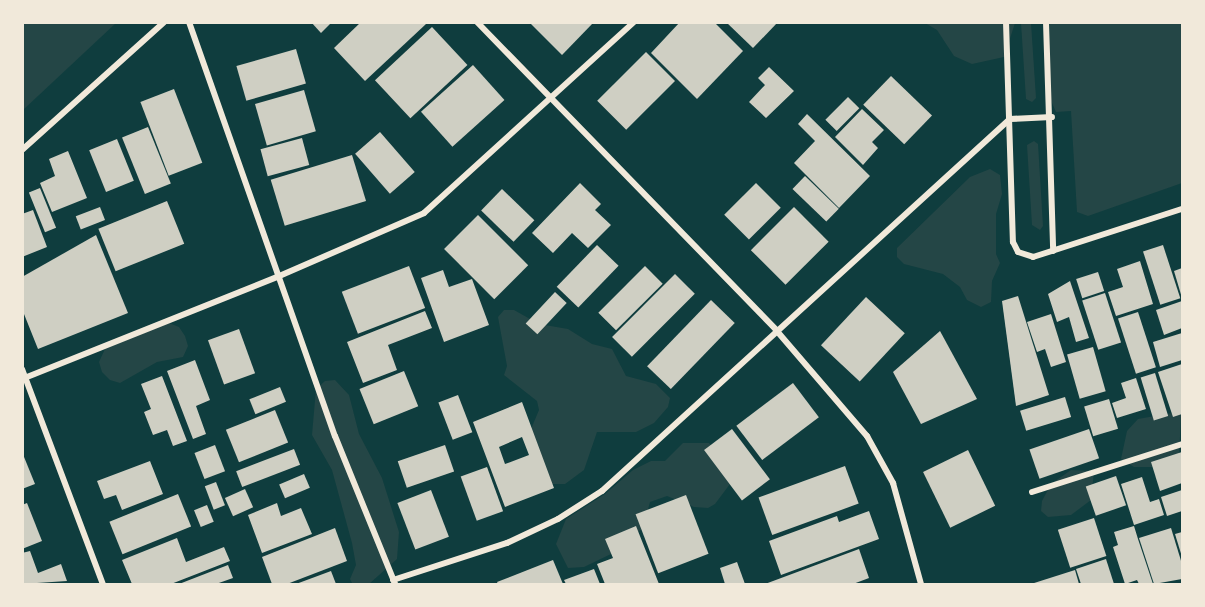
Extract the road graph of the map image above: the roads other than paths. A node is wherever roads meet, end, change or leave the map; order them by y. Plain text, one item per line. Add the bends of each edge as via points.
1 (164, 22) edge
2 (189, 22) edge
3 (477, 22) edge
4 (634, 22) edge
5 (1006, 22) edge
6 (1046, 22) edge
7 (551, 100) junction
8 (1052, 117) junction
9 (1010, 118) junction
10 (22, 150) edge
11 (1182, 209) edge
12 (1053, 251) junction
13 (278, 277) junction
14 (776, 330) junction
15 (22, 369) edge
16 (24, 379) edge
17 (1182, 444) edge
18 (1032, 492) dead end
19 (394, 582) edge
20 (103, 585) edge
21 (921, 585) edge

1 - 10 street
2 - 13 street
3 - 7 street
4 - 7 street
5 - 9 street
6 - 8 street
7 - 13 street via 424,213
7 - 14 street
8 - 9 street
8 - 12 street
9 - 12 street via 1013,242 1018,252 1033,256
9 - 14 street
11 - 12 street
13 - 16 street
13 - 19 street
14 - 19 street via 602,491 558,519 507,543
14 - 21 street via 867,436 893,483
15 - 16 street
16 - 20 street
17 - 18 street

